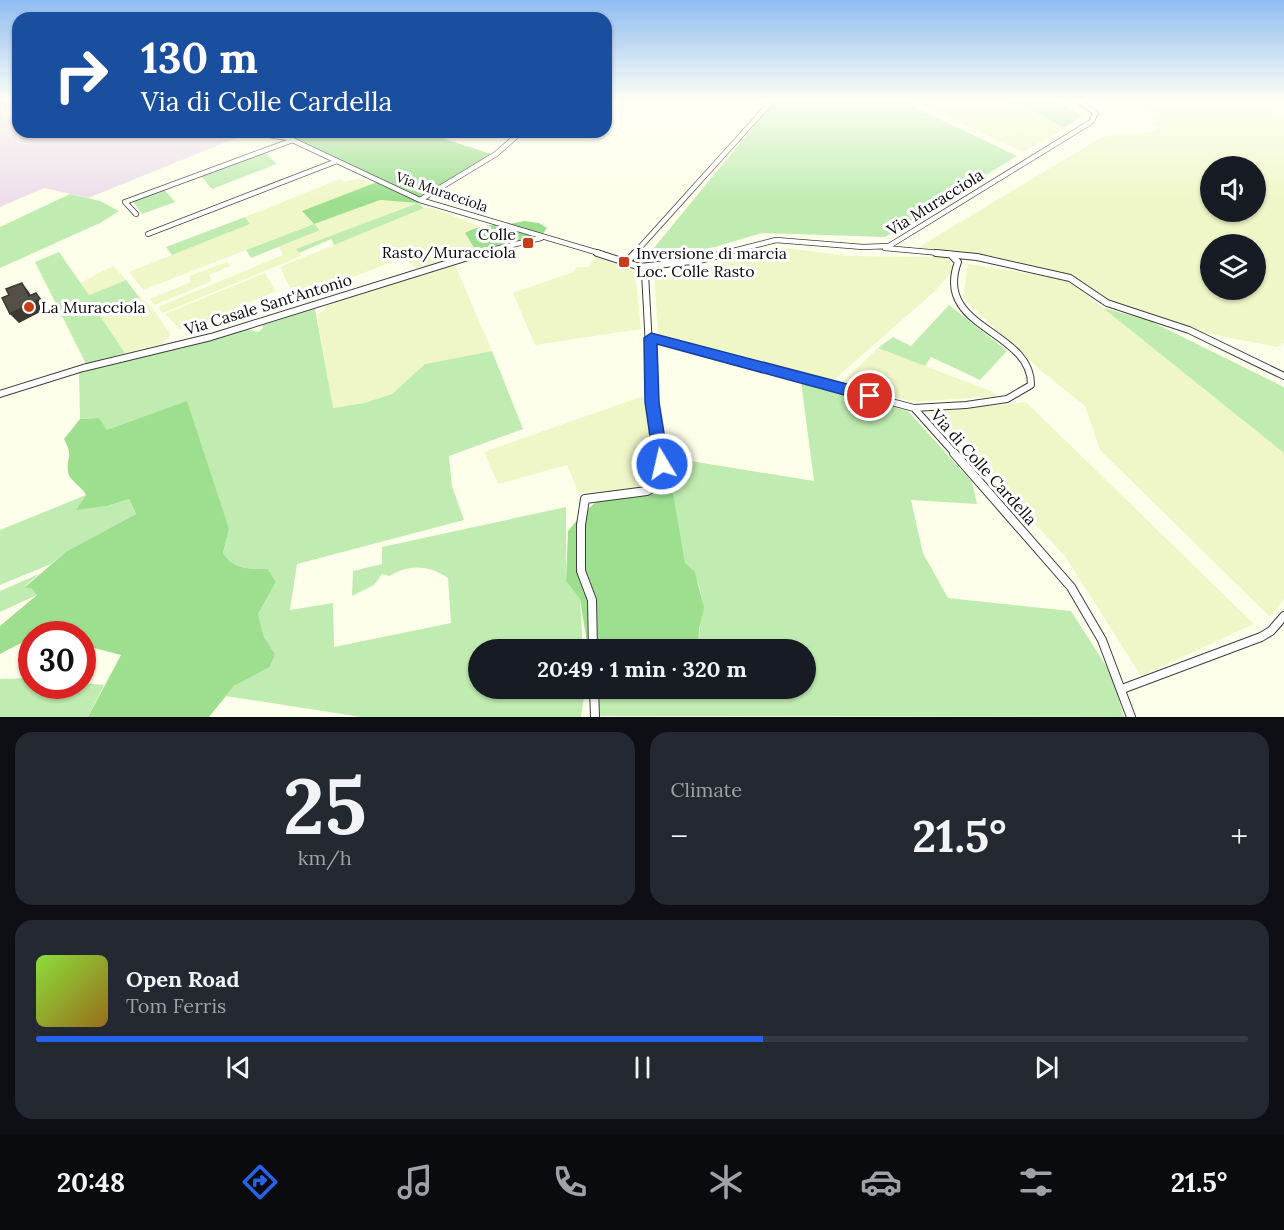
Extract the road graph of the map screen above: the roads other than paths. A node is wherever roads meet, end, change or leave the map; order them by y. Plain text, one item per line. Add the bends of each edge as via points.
1 (742, 134) edge
2 (1071, 134) edge
3 (282, 138) edge
4 (514, 138) edge
5 (293, 140) junction
6 (337, 162) junction
7 (420, 200) junction
8 (136, 214) dead end
9 (147, 234) dead end
10 (543, 237) junction
11 (882, 247) junction
12 (947, 254) junction
13 (627, 262) junction
14 (640, 267) junction
15 (651, 338) junction
16 (1284, 376) edge
17 (0, 394) edge
18 (914, 408) junction
19 (1284, 616) edge
20 (593, 639) edge
21 (1122, 688) junction
22 (594, 699) edge
23 (595, 717) edge
24 (1131, 717) edge

1 - 13 street
2 - 11 street, Via Muracciola via 894,244
3 - 5 street, Via Muracciola
4 - 7 street via 496,154
5 - 6 street, Via Muracciola
5 - 8 street via 125,202
6 - 7 street, Via Muracciola
6 - 9 street
7 - 10 street, Via Muracciola
10 - 13 street, Via Muracciola
10 - 17 street, Via Casale Sant'Antonio via 245,327 83,368
11 - 12 street
11 - 14 street, Via Muracciola via 776,240 700,260
12 - 16 street via 1070,278 1107,303 1189,330
12 - 18 street via 958,262 953,281 956,300 1021,357 1029,367 1031,385 1007,399
13 - 14 street, Via Muracciola
14 - 15 street via 645,273
15 - 18 street, Via di Colle Cardella
15 - 20 street via 652,402 663,476 647,490 585,499 581,571 592,600
18 - 21 street, Via di Colle Cardella via 1070,584 1095,625
19 - 21 street via 1261,637
21 - 24 street, Via di Colle Cardella
22 - 23 street

